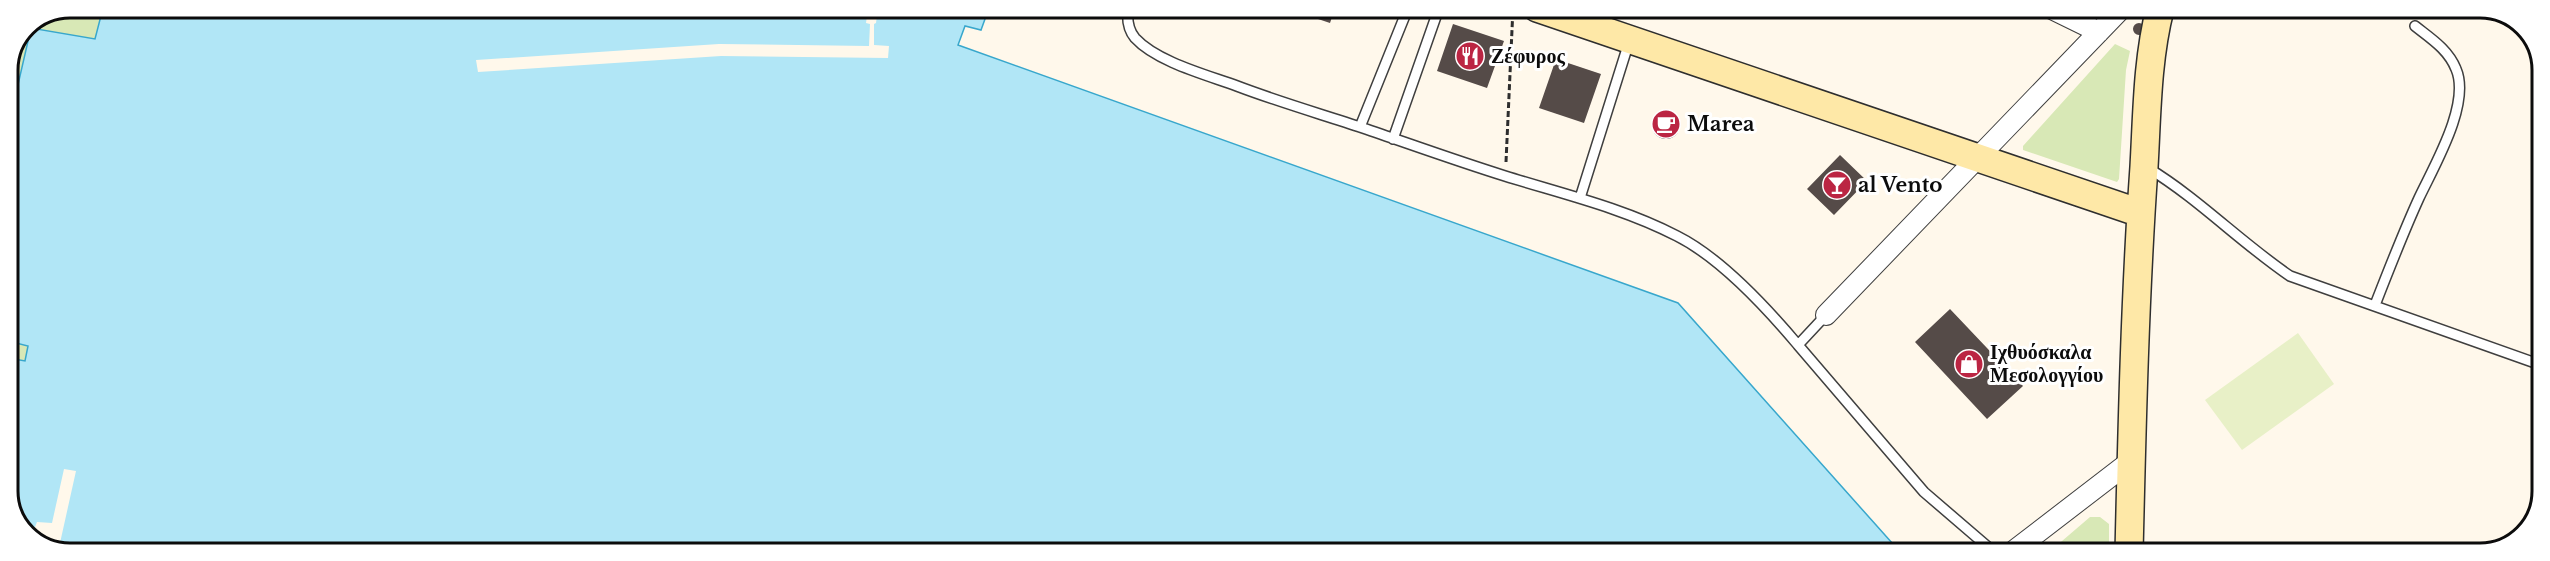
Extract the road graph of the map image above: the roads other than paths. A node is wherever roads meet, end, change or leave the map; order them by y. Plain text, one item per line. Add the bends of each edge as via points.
1 (1127, 18) edge
2 (1404, 18) edge
3 (1435, 18) edge
4 (1566, 18) edge
5 (2070, 18) edge
6 (2112, 18) edge
7 (2159, 18) edge
8 (2415, 26) dead end
9 (2099, 32) junction
10 (1630, 40) junction
11 (1360, 127) junction
12 (1393, 139) junction
13 (1977, 159) junction
14 (2144, 165) junction
15 (1580, 198) junction
16 (2140, 213) junction
17 (2375, 305) junction
18 (1826, 315) joint
19 (1798, 345) junction
20 (2532, 362) edge
21 (2132, 460) junction
22 (1983, 543) edge
23 (2024, 543) edge
24 (2129, 543) edge

1 - 11 lane via 1134,37 1157,54 1291,106
2 - 11 lane
3 - 12 lane
4 - 10 main road
5 - 9 street
6 - 9 street
7 - 14 main road
8 - 17 lane via 2443,48 2456,69 2459,85 2455,115
9 - 13 street
10 - 13 main road
10 - 15 lane
11 - 12 lane
12 - 15 lane
13 - 16 main road
13 - 18 street
14 - 16 main road
14 - 17 lane via 2190,195 2264,259 2290,276
15 - 19 lane via 1654,225 1699,249 1775,318
16 - 21 main road
17 - 20 lane
18 - 19 lane
19 - 22 lane via 1924,492
21 - 23 street
21 - 24 main road

